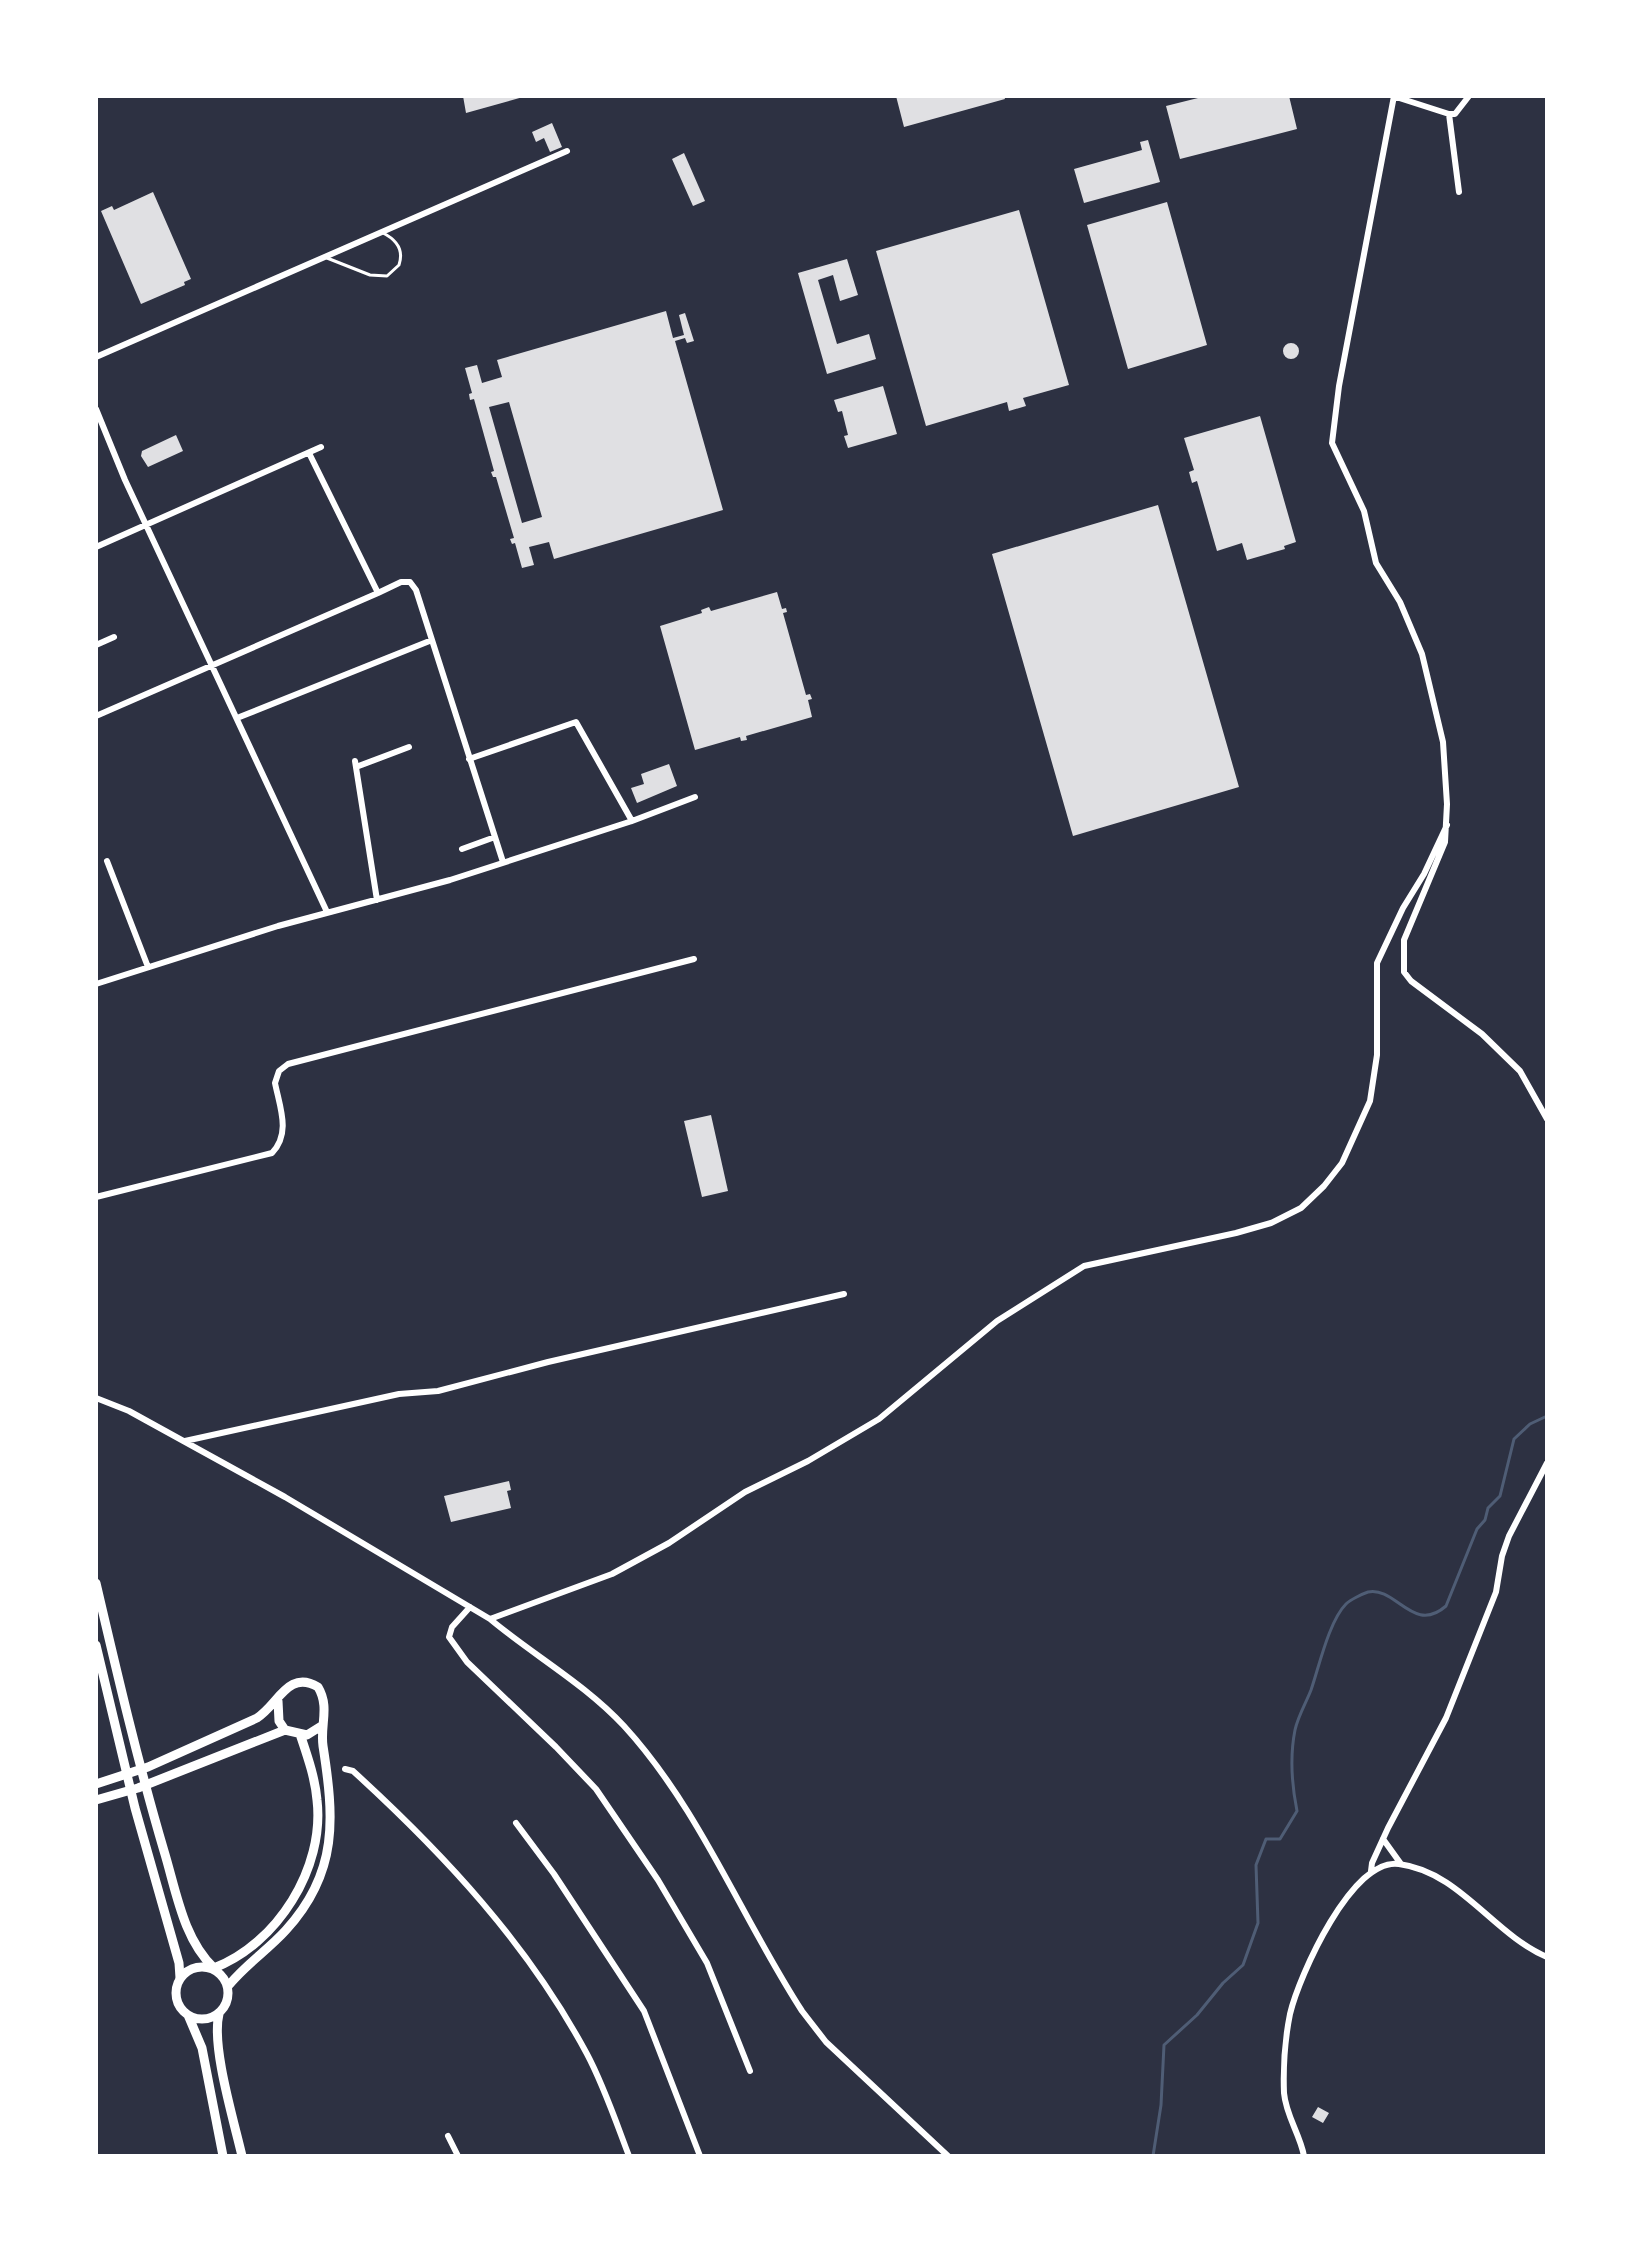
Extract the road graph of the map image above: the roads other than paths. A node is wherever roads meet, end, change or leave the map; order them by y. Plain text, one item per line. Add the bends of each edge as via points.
1 (1394, 96) edge
2 (1469, 96) edge
3 (1449, 114) junction
4 (567, 151) dead end
5 (1459, 192) dead end
6 (380, 232) junction
7 (323, 257) junction
8 (96, 357) edge
9 (96, 409) edge
10 (321, 447) dead end
11 (309, 453) junction
12 (146, 525) junction
13 (96, 547) edge
14 (378, 593) junction
15 (114, 637) dead end
16 (432, 640) junction
17 (96, 645) edge
18 (212, 666) junction
19 (96, 716) edge
20 (237, 718) junction
21 (409, 747) dead end
22 (469, 759) junction
23 (695, 797) dead end
24 (632, 821) junction
25 (1447, 825) junction
26 (495, 837) junction
27 (462, 849) dead end
28 (107, 861) dead end
29 (503, 862) junction
30 (377, 900) junction
31 (327, 912) junction
32 (694, 959) dead end
33 (148, 967) junction
34 (96, 984) edge
35 (1547, 1119) edge
36 (96, 1197) edge
37 (844, 1294) dead end
38 (97, 1400) edge
39 (184, 1442) junction
40 (1547, 1463) edge
41 (96, 1583) edge
42 (470, 1607) junction
43 (490, 1619) junction
44 (96, 1645) edge
45 (278, 1698) junction
46 (323, 1725) junction
47 (285, 1730) junction
48 (300, 1734) junction
49 (345, 1769) dead end
50 (96, 1784) edge
51 (96, 1800) edge
52 (516, 1823) dead end
53 (1383, 1839) junction
54 (1401, 1864) junction
55 (1371, 1871) junction
56 (1547, 1957) edge
57 (214, 1968) junction
58 (180, 1978) junction
59 (229, 1985) junction
60 (219, 2014) junction
61 (188, 2015) junction
62 (750, 2071) dead end
63 (448, 2136) dead end
64 (223, 2156) edge
65 (242, 2156) edge
66 (458, 2156) edge
67 (629, 2156) edge
68 (700, 2156) edge
69 (948, 2156) edge
70 (1304, 2156) edge

1 - 3 street
1 - 25 street via 1332,443 1364,511 1376,563 1422,654 1443,742
2 - 3 street via 1455,114
3 - 5 street
4 - 6 street
6 - 7 street
6 - 7 lane via 401,251 399,265 387,276 376,277
7 - 8 street
9 - 12 street
10 - 11 street
11 - 12 street
11 - 14 street
12 - 13 street
12 - 18 street
14 - 16 street via 410,582
14 - 18 street
15 - 17 street
16 - 20 street
16 - 22 street
18 - 19 street
18 - 20 street
20 - 31 street
21 - 30 street via 355,764
22 - 24 street via 576,722
22 - 26 street
23 - 24 street
24 - 29 street
25 - 35 street via 1445,842 1404,940 1404,972 1520,1071
25 - 43 street via 1377,963 1377,1055 1370,1101 1342,1163 1301,1208 1236,1233 1084,1266 997,1321 879,1419 745,1492 612,1574
26 - 27 street
26 - 29 street
28 - 33 street
29 - 30 street
30 - 31 street
31 - 33 street
32 - 36 street via 288,1064 276,1077 283,1137 272,1153
33 - 34 street
37 - 39 street via 438,1391 399,1394
38 - 39 street via 129,1411
39 - 42 street
40 - 53 street via 1509,1536 1496,1592 1446,1718
41 - 57 main road via 175,1888 197,1949
42 - 43 street
42 - 62 street via 449,1637 467,1662 596,1789 707,1963
43 - 69 street via 586,1692 640,1745 677,1795 802,2011 826,2042
44 - 58 main road
45 - 46 main road via 298,1682 316,1685 325,1699
45 - 47 main road via 277,1715
45 - 50 main road via 267,1712 230,1731
46 - 48 main road
46 - 59 main road via 331,1801 325,1863 289,1927
47 - 48 main road
47 - 51 main road
48 - 57 main road via 318,1803 307,1871 268,1930
49 - 67 street via 417,1829 524,1953 587,2055
52 - 68 street via 644,2011
53 - 54 street
53 - 55 street
54 - 55 street
54 - 56 street via 1447,1883
55 - 70 street via 1326,1931 1290,2015 1284,2093
57 - 58 main road via 193,1969
57 - 59 main road
58 - 61 main road via 175,1995
59 - 60 main road
60 - 61 main road
60 - 65 main road via 219,2055
61 - 64 main road via 202,2048
63 - 66 street

